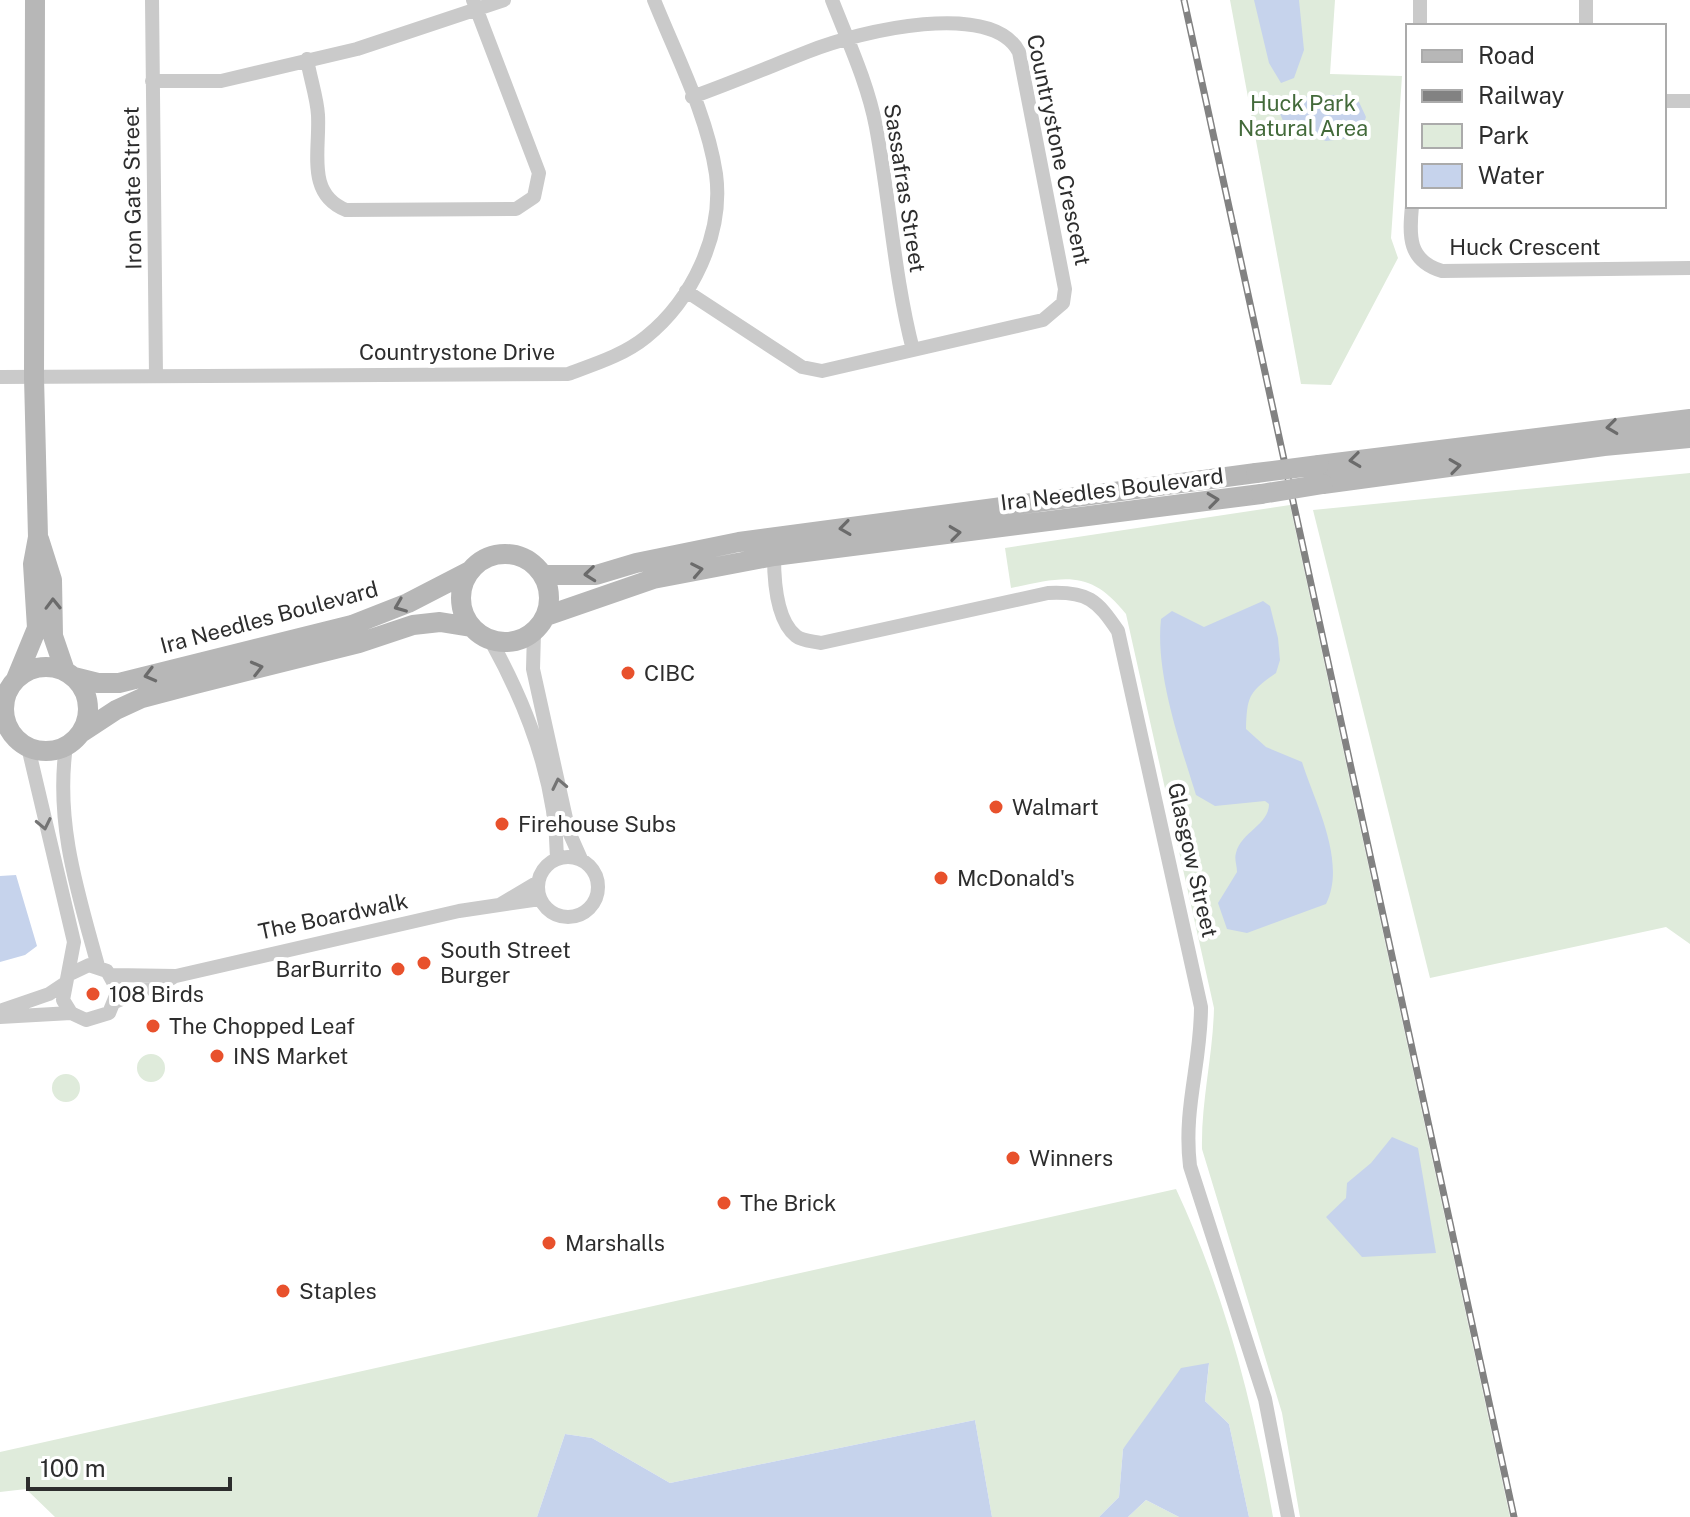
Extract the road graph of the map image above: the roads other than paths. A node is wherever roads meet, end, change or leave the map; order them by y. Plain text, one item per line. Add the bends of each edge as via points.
1 (35, 0) edge
2 (152, 0) edge
3 (504, 0) edge
4 (654, 0) edge
5 (832, 0) edge
6 (1420, 0) edge
7 (1586, 0) edge
8 (476, 5) edge
9 (1420, 24) edge
10 (1586, 24) edge
11 (846, 36) junction
12 (307, 59) junction
13 (152, 81) junction
14 (692, 97) junction
15 (1666, 101) edge
16 (1690, 101) edge
17 (1412, 208) edge
18 (1690, 268) edge
19 (686, 291) junction
20 (913, 350) junction
21 (156, 376) junction
22 (0, 377) edge
23 (34, 377) junction
24 (1690, 419) edge
25 (1690, 438) edge
26 (1321, 475) junction
27 (38, 537) junction
28 (774, 556) junction
29 (470, 571) junction
30 (543, 575) junction
31 (540, 624) junction
32 (471, 627) junction
33 (491, 641) junction
34 (69, 674) junction
35 (9, 685) edge
36 (4, 726) edge
37 (73, 739) junction
38 (28, 747) junction
39 (557, 858) junction
40 (581, 859) junction
41 (538, 882) junction
42 (540, 899) junction
43 (500, 904) junction
44 (98, 966) junction
45 (112, 975) junction
46 (176, 976) junction
47 (67, 979) junction
48 (117, 1001) junction
49 (0, 1011) edge
50 (71, 1013) junction
51 (0, 1017) edge
52 (1288, 1517) edge

1 - 23 main road
2 - 13 street, Iron Gate Street
3 - 8 street
4 - 14 street, Countrystone Drive
5 - 11 street, Sassafras Street
6 - 9 street
7 - 10 street
8 - 12 street via 385,41
8 - 12 street via 539,173 534,197 516,209 346,210 333,205 319,184 318,113
11 - 14 street, Countrystone Crescent
11 - 20 street, Sassafras Street via 876,126 895,270
11 - 20 street, Countrystone Crescent via 915,11 987,13 1004,22 1019,52 1064,278 1063,303 1043,320
12 - 13 street via 221,81
13 - 21 street, Iron Gate Street
14 - 19 street, Countrystone Drive via 716,176 711,237
15 - 16 street
17 - 18 street, Huck Crescent via 1412,249 1442,271
19 - 20 street, Countrystone Crescent via 802,367 822,371
19 - 21 street, Countrystone Drive via 646,337 607,360 568,374
21 - 23 street, Countrystone Drive
22 - 23 street, Countrystone Drive
23 - 27 main road
24 -> 26 main road, Ira Needles Boulevard
26 -> 25 main road, Ira Needles Boulevard
28 -> 26 main road, Ira Needles Boulevard, bridge via 1261,494
26 -> 30 main road, Ira Needles Boulevard, bridge via 1256,473 739,542 596,575
34 -> 27 main road via 53,636 52,580
27 - 35 main road via 33,564 37,628
31 -> 28 main road, Ira Needles Boulevard via 653,579
28 - 52 street, Glasgow Street via 774,581 786,624 798,638 821,643 1059,592 1098,602 1118,631 1201,1007 1201,1042 1186,1132 1190,1166 1265,1399
29 - 30 main road via 480,561 508,554 534,564
29 - 32 main road via 461,599
29 -> 34 main road, Ira Needles Boulevard via 352,625 119,683
30 - 31 main road via 550,603
31 - 33 main road via 514,642
40 -> 31 street via 569,832 533,669
32 - 33 main road
37 -> 32 main road, Ira Needles Boulevard via 142,698 413,625
33 - 39 street via 536,742
34 - 35 main road via 39,667
34 - 37 main road via 87,698 88,710
35 - 36 main road
36 - 38 main road
37 - 38 main road via 54,750
37 - 44 street via 61,782 63,821 81,915
38 -> 47 street via 74,942
39 - 40 street
39 - 41 street
40 - 42 street via 598,878 593,905 568,917 555,914
41 - 42 street
41 - 43 street, The Boardwalk
42 - 43 street, The Boardwalk
43 - 46 street, The Boardwalk
44 - 45 street
44 - 47 street via 84,966
45 - 46 street, The Boardwalk
45 - 48 street
46 - 48 street, The Boardwalk
47 - 49 street via 49,994
47 - 50 street via 63,1000
48 - 50 street via 95,1020
50 - 51 street

